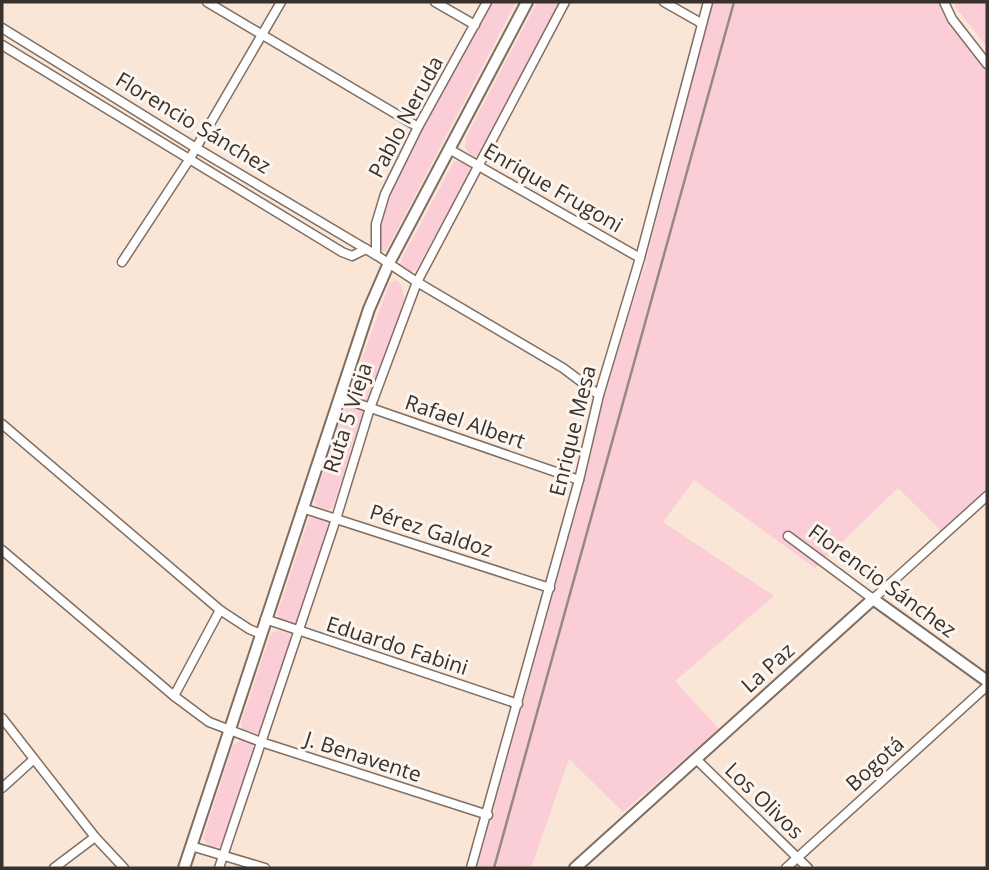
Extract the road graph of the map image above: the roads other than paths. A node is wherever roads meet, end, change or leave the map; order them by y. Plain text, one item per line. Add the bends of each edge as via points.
1 (206, 2) edge
2 (281, 2) edge
3 (435, 2) edge
4 (487, 2) edge
5 (527, 2) edge
6 (565, 2) edge
7 (664, 2) edge
8 (708, 2) edge
9 (944, 2) edge
10 (701, 23) junction
11 (475, 25) junction
12 (2, 28) edge
13 (262, 35) junction
14 (2, 44) edge
15 (987, 64) edge
16 (418, 127) junction
17 (196, 148) junction
18 (449, 149) junction
19 (189, 160) junction
20 (478, 166) junction
21 (366, 248) junction
22 (376, 255) junction
23 (640, 258) junction
24 (122, 262) dead end
25 (389, 263) junction
26 (417, 282) junction
27 (599, 395) junction
28 (339, 397) junction
29 (370, 408) junction
30 (2, 424) edge
31 (579, 480) junction
32 (987, 496) edge
33 (302, 508) junction
34 (336, 519) junction
35 (788, 536) dead end
36 (2, 550) edge
37 (550, 588) junction
38 (873, 599) junction
39 (220, 610) junction
40 (265, 620) junction
41 (298, 631) junction
42 (261, 634) junction
43 (987, 683) edge
44 (174, 696) junction
45 (518, 704) junction
46 (2, 718) edge
47 (229, 730) junction
48 (261, 742) junction
49 (34, 759) junction
50 (696, 759) junction
51 (2, 788) edge
52 (488, 815) junction
53 (95, 837) junction
54 (191, 845) junction
55 (224, 855) junction
56 (797, 858) junction
57 (54, 868) edge
58 (124, 868) edge
59 (184, 868) edge
60 (219, 868) edge
61 (265, 868) edge
62 (471, 868) edge
63 (575, 868) edge
64 (786, 868) edge
65 (808, 868) edge

1 - 13 street
2 - 13 street
3 - 11 street
4 - 11 street, Pablo Neruda
5 - 18 street, Ruta 5 Vieja
6 - 20 street, Ruta 5 Vieja
7 - 10 street
8 - 10 street, Enrique Mesa
9 - 15 street
10 - 23 street, Enrique Mesa
11 - 16 street, Pablo Neruda
12 - 17 street, Florencio Sánchez
13 - 16 street
13 - 17 street
14 - 19 street, Florencio Sánchez
16 - 22 street, Pablo Neruda via 379,210
17 - 19 street
17 - 21 street, Florencio Sánchez
18 - 20 street, Enrique Frugoni
18 - 25 street, Ruta 5 Vieja
19 - 21 street, Florencio Sánchez via 352,257
19 - 24 street
20 - 23 street, Enrique Frugoni
20 - 26 street, Ruta 5 Vieja
21 - 22 street, Florencio Sánchez
22 - 25 street, Florencio Sánchez
23 - 27 street, Enrique Mesa
25 - 26 street, Florencio Sánchez
25 - 28 street, Ruta 5 Vieja
26 - 27 street, Florencio Sánchez via 563,368
26 - 29 street, Ruta 5 Vieja
27 - 31 street, Enrique Mesa
28 - 29 street, Rafael Albert
28 - 33 street, Ruta 5 Vieja
29 - 31 street, Rafael Albert
29 - 34 street, Ruta 5 Vieja
30 - 39 street
31 - 37 street, Enrique Mesa
32 - 38 street, La Paz
33 - 34 street, Pérez Galdoz
33 - 40 street, Ruta 5 Vieja
34 - 37 street, Pérez Galdoz
34 - 41 street, Ruta 5 Vieja
35 - 38 street, Florencio Sánchez
36 - 44 street, J. Benavente
37 - 45 street, Enrique Mesa
38 - 43 street, Florencio Sánchez
38 - 50 street, La Paz
39 - 42 street
39 - 44 street
40 - 41 street, Eduardo Fabini
40 - 42 street, Ruta 5 Vieja
41 - 45 street, Eduardo Fabini
41 - 48 street, Ruta 5 Vieja
42 - 47 street, Ruta 5 Vieja
43 - 56 street, Bogotá
44 - 47 street, J. Benavente via 209,722
45 - 52 street, Enrique Mesa
46 - 49 street
47 - 48 street, J. Benavente
47 - 54 street, Ruta 5 Vieja
48 - 52 street, J. Benavente
48 - 55 street, Ruta 5 Vieja
49 - 51 street
49 - 53 street
50 - 56 street, Los Olivos
50 - 63 street, La Paz
52 - 62 street, Enrique Mesa
53 - 57 street
53 - 58 street
54 - 55 street
54 - 59 street, Ruta 5 Vieja
55 - 60 street, Ruta 5 Vieja
55 - 61 street
56 - 64 street, Bogotá
56 - 65 street, Los Olivos

